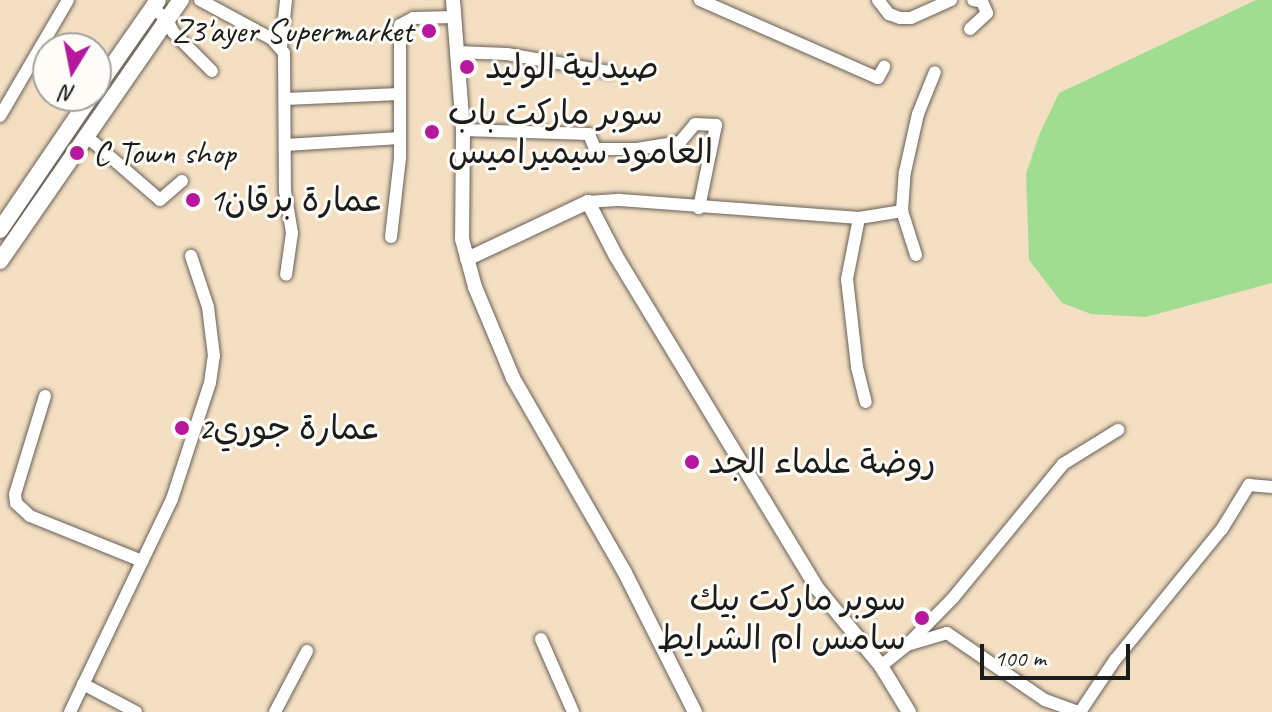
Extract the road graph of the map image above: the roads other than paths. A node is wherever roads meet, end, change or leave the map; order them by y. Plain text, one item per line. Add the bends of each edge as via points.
1 (68, 0) edge
2 (181, 0) edge
3 (200, 0) edge
4 (286, 0) edge
5 (453, 0) edge
6 (700, 0) edge
7 (878, 0) edge
8 (951, 0) edge
9 (973, 0) edge
10 (155, 4) edge
11 (454, 17) junction
12 (167, 19) junction
13 (970, 29) dead end
14 (281, 47) junction
15 (456, 52) junction
16 (112, 66) edge
17 (884, 67) dead end
18 (212, 71) dead end
19 (610, 72) dead end
20 (935, 72) dead end
21 (399, 94) junction
22 (285, 99) junction
23 (80, 112) edge
24 (0, 116) edge
25 (463, 130) junction
26 (85, 135) junction
27 (400, 138) junction
28 (285, 145) junction
29 (182, 181) dead end
30 (588, 202) junction
31 (699, 208) junction
32 (902, 211) junction
33 (859, 218) junction
34 (0, 230) edge
35 (391, 237) dead end
36 (916, 255) dead end
37 (191, 256) dead end
38 (467, 259) junction
39 (0, 261) edge
40 (286, 275) dead end
41 (45, 396) dead end
42 (866, 402) dead end
43 (1118, 430) dead end
44 (1272, 487) edge
45 (142, 561) junction
46 (541, 639) dead end
47 (907, 645) junction
48 (307, 651) dead end
49 (881, 666) junction
50 (83, 684) junction
51 (70, 712) edge
52 (136, 712) edge
53 (275, 712) edge
54 (573, 712) edge
55 (695, 712) edge
56 (909, 712) edge
57 (1079, 712) edge

1 - 24 street
2 - 12 main road
3 - 14 street
4 - 14 street
5 - 11 street
6 - 17 street via 878,78
7 - 8 street via 900,18
9 - 13 street via 982,2 987,13
10 - 12 street
10 - 16 main road
11 - 15 street
11 - 21 street via 413,18 400,25
12 - 18 street
12 - 26 main road
14 - 22 street
15 - 19 street via 507,54
15 - 25 street
20 - 32 street via 918,114
21 - 22 street
21 - 27 street
22 - 28 street
23 - 34 main road
25 - 31 street via 589,134 595,149 637,149 680,142 695,124 716,125
25 - 38 street via 462,239
26 - 29 street via 160,200
26 - 39 main road
27 - 28 street
27 - 35 street
28 - 40 street via 292,233
30 - 31 street
30 - 38 street
30 - 49 street via 817,588
31 - 33 street
32 - 33 street
32 - 36 street
33 - 42 street via 847,279
37 - 45 street via 208,307 214,356 210,383 172,499
38 - 55 street via 513,378 616,557
41 - 45 street via 16,503 30,516
43 - 47 street via 1063,464 953,598
44 - 57 street via 1249,485 1222,529
45 - 50 street
46 - 54 street
47 - 49 street
47 - 57 street via 947,633 1045,700
48 - 53 street
49 - 56 street
50 - 51 street
50 - 52 street

